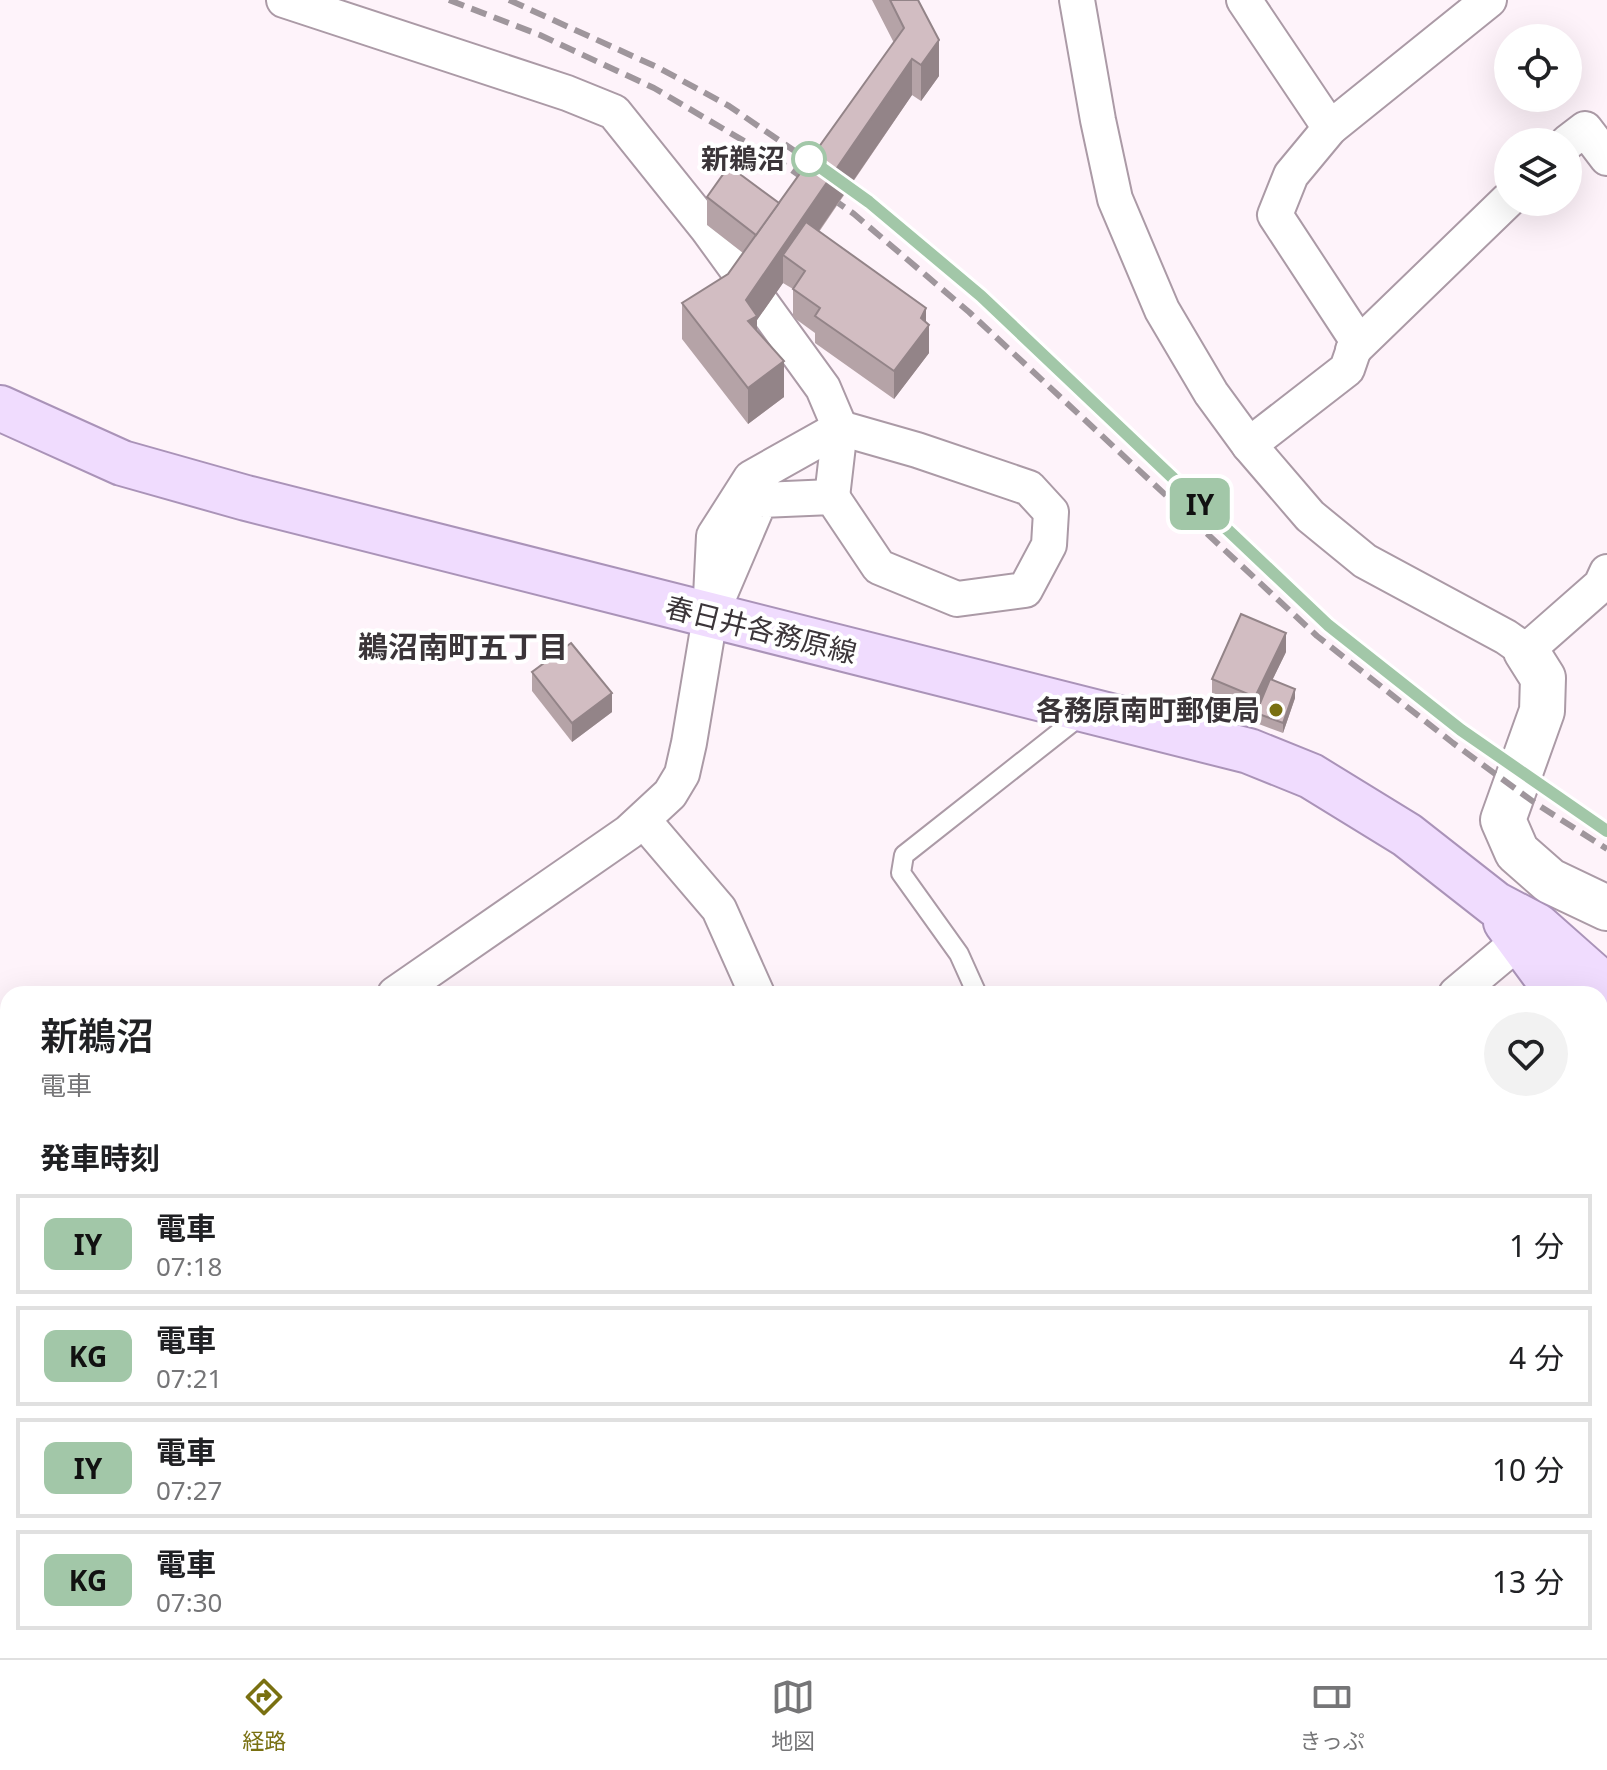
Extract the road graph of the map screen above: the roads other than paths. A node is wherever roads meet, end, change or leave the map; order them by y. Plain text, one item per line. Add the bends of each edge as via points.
1 (284, 0) edge
2 (1077, 0) edge
3 (1244, 0) edge
4 (1489, 0) edge
5 (1330, 128) junction
6 (1582, 131) edge
7 (1607, 158) edge
8 (1494, 214) edge
9 (1353, 350) junction
10 (2, 412) edge
11 (840, 428) junction
12 (1249, 445) junction
13 (832, 497) junction
14 (1607, 572) edge
15 (710, 617) junction
16 (1526, 651) junction
17 (1086, 711) junction
18 (643, 820) junction
19 (1495, 904) junction
20 (1607, 908) edge
21 (1518, 942) junction
22 (406, 986) edge
23 (753, 986) edge
24 (973, 986) edge
25 (1466, 986) edge
26 (1553, 986) edge
27 (1605, 986) edge

1 - 11 street via 614,112 707,228 823,388
2 - 12 street via 1115,199 1162,310
3 - 5 street
4 - 5 street
5 - 9 street via 1291,175 1275,215 1357,340
6 - 7 street
8 - 9 street
9 - 12 street via 1347,369
10 - 15 main road, 春日井各務原線 via 122,463
11 - 13 street
11 - 13 street via 1029,488 1051,512 1049,545 1025,590 957,599 879,567
11 - 15 street via 751,478 714,536
12 - 16 street via 1310,516 1365,561
13 - 15 street via 760,500
14 - 16 street via 1601,585
15 - 17 main road, 春日井各務原線
15 - 18 street via 682,774
16 - 20 street via 1543,678 1542,711 1503,820 1517,852 1550,881
17 - 19 main road, 春日井各務原線 via 1249,751 1311,776 1407,835
17 - 24 lane via 904,855 901,873 959,954
18 - 22 street
18 - 23 street via 719,909
19 - 21 main road, 春日井各務原線
19 - 27 main road, 春日井各務原線 via 1537,926
21 - 25 street
21 - 26 main road, 春日井各務原線

